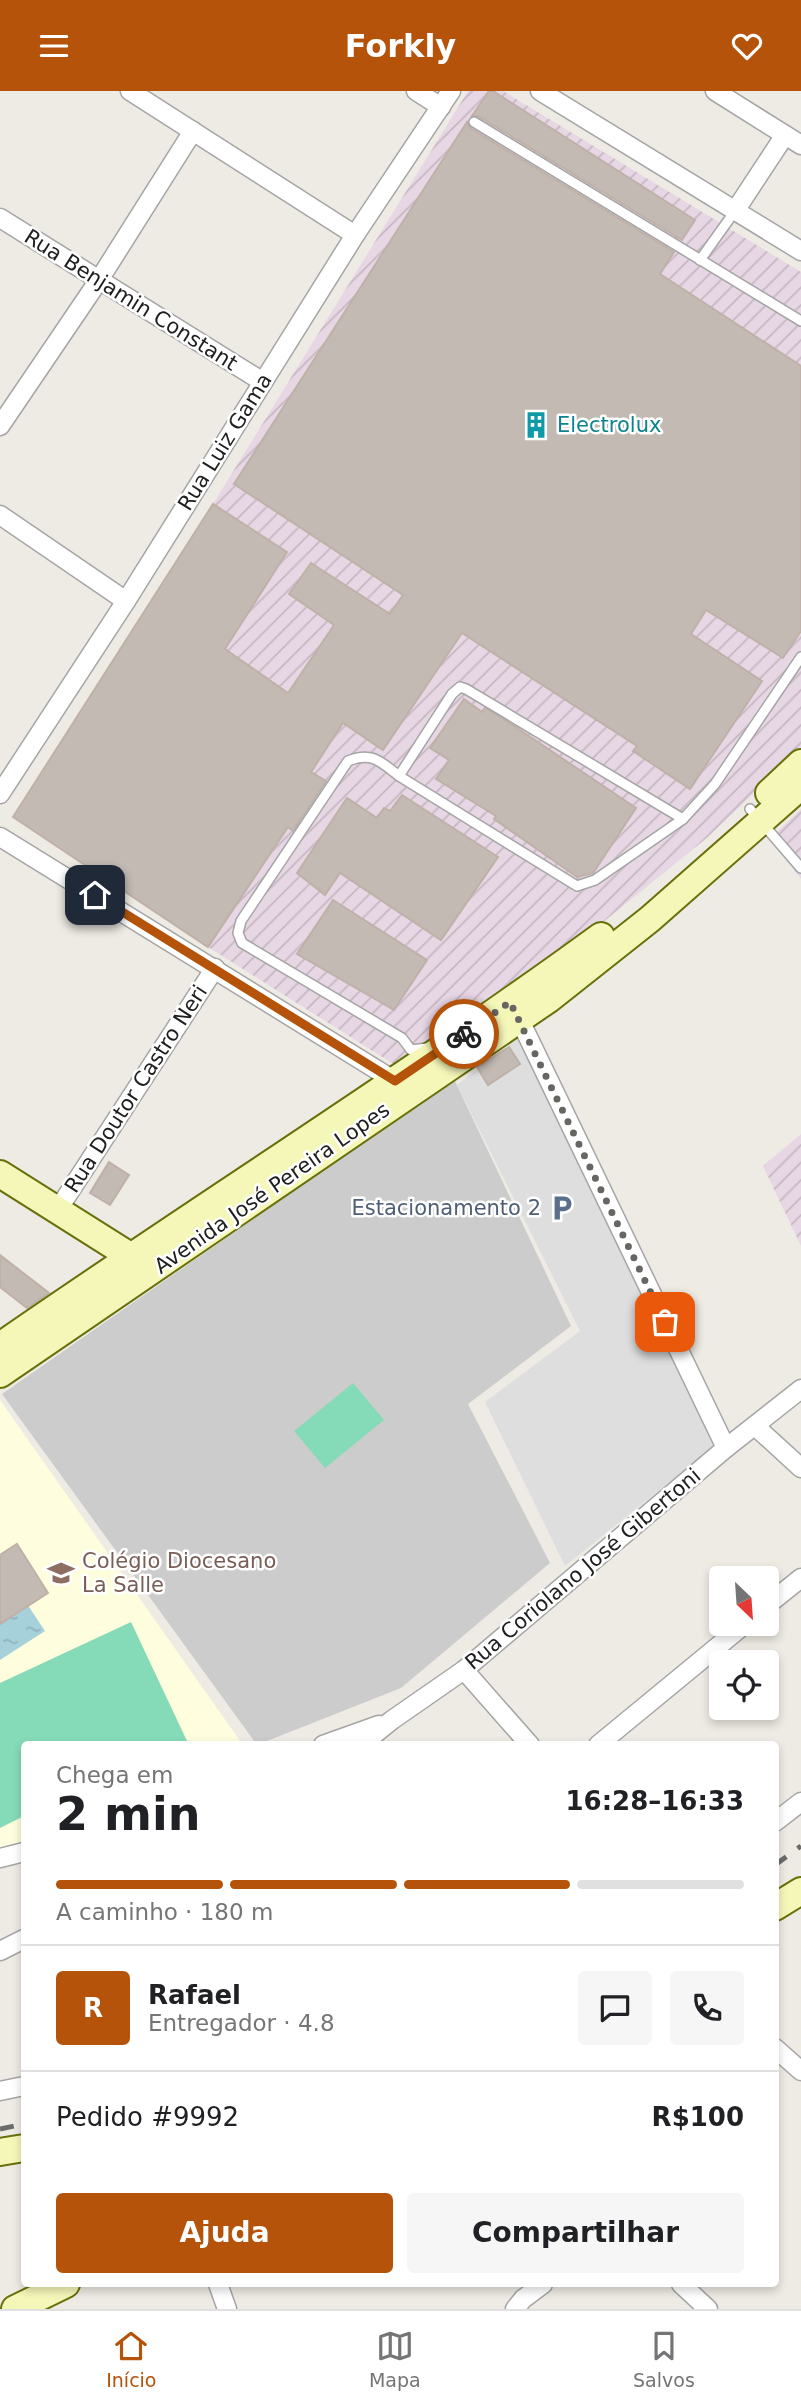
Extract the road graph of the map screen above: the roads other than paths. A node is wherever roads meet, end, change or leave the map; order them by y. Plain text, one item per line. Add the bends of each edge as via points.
1 (130, 91) edge
2 (416, 91) edge
3 (451, 91) edge
4 (540, 91) edge
5 (715, 91) edge
6 (440, 107) junction
7 (474, 122) dead end
8 (193, 131) junction
9 (785, 135) junction
10 (801, 145) edge
11 (735, 211) junction
12 (0, 218) edge
13 (355, 235) junction
14 (801, 251) edge
15 (700, 260) junction
16 (99, 280) junction
17 (801, 321) edge
18 (263, 382) junction
19 (0, 426) edge
20 (0, 515) edge
21 (125, 601) junction
22 (801, 657) edge
23 (801, 763) edge
24 (399, 776) junction
25 (801, 786) edge
26 (0, 794) edge
27 (756, 816) junction
28 (683, 819) junction
29 (0, 837) edge
30 (801, 867) edge
31 (215, 968) junction
32 (515, 1011) junction
33 (455, 1053) junction
34 (399, 1089) junction
35 (0, 1174) edge
36 (57, 1210) junction
37 (130, 1256) junction
38 (167, 1259) junction
39 (0, 1346) edge
40 (0, 1374) edge
41 (801, 1389) edge
42 (755, 1426) junction
43 (726, 1448) junction
44 (801, 1468) edge
45 (801, 1578) edge
46 (779, 1596) edge
47 (730, 1636) edge
48 (464, 1670) junction
49 (392, 1720) junction
50 (334, 1741) edge
51 (366, 1741) edge
52 (526, 1741) edge
53 (603, 1741) edge
54 (801, 1802) edge
55 (779, 1819) edge
56 (21, 1853) edge
57 (0, 1858) edge
58 (801, 1891) edge
59 (779, 1905) edge
60 (21, 1940) edge
61 (0, 1951) edge
62 (779, 2052) edge
63 (801, 2071) edge
64 (21, 2086) edge
65 (0, 2089) edge
66 (21, 2148) edge
67 (0, 2152) edge
68 (60, 2287) edge
69 (219, 2287) edge
70 (539, 2287) edge
71 (684, 2287) edge
72 (15, 2309) edge
73 (227, 2309) edge
74 (515, 2309) edge
75 (708, 2309) edge

1 - 8 street
2 - 6 street
3 - 6 street, Rua Luiz Gama
4 - 11 street
5 - 9 street
6 - 13 street, Rua Luiz Gama
7 - 15 lane
8 - 13 street
8 - 16 street
9 - 10 street
9 - 11 street
11 - 14 street
11 - 15 lane
12 - 16 street, Rua Benjamin Constant
13 - 18 street, Rua Luiz Gama
15 - 17 lane
16 - 18 street, Rua Benjamin Constant
16 - 19 street
18 - 21 street, Rua Luiz Gama
20 - 21 street
21 - 26 street, Rua Luiz Gama
22 - 28 lane via 715,784
23 - 27 main road, Avenida José Pereira Lopes
24 - 28 lane via 577,886 595,880
24 - 28 lane via 460,687
24 - 33 lane via 377,759 361,756 348,761 241,921 238,933 242,943 401,1038 411,1050
25 - 27 main road, Avenida José Pereira Lopes
27 - 30 lane
27 - 32 main road, Avenida José Pereira Lopes
29 - 31 street
31 - 34 street
31 - 36 street, Rua Doutor Castro Neri
32 - 33 main road, Avenida José Pereira Lopes
32 - 43 street
33 - 34 main road, Avenida José Pereira Lopes
34 - 37 main road, Avenida José Pereira Lopes
34 - 38 main road, Avenida José Pereira Lopes
35 - 36 main road
36 - 37 main road
37 - 38 main road
37 - 39 main road, Avenida José Pereira Lopes
38 - 40 main road, Avenida José Pereira Lopes
41 - 42 street, Rua Coriolano José Gibertoni
42 - 43 street, Rua Coriolano José Gibertoni
42 - 44 street
43 - 48 street, Rua Coriolano José Gibertoni
45 - 46 street
47 - 53 street
48 - 49 street, Rua Coriolano José Gibertoni
48 - 52 street
49 - 50 street
49 - 51 street, Rua Coriolano José Gibertoni
54 - 55 street
56 - 57 street
58 - 59 main road
60 - 61 street
62 - 63 street
64 - 65 street
66 - 67 main road
68 - 72 main road
69 - 73 street
70 - 74 street
71 - 75 street

